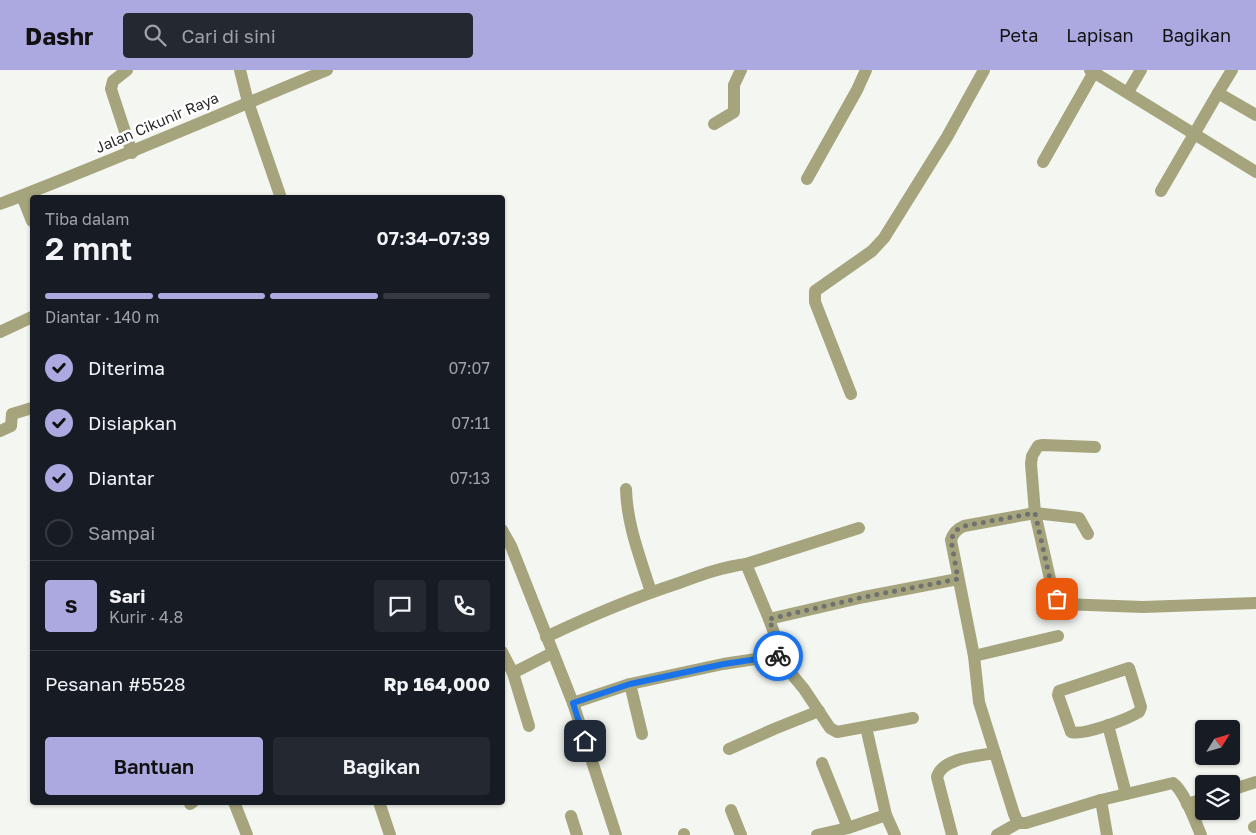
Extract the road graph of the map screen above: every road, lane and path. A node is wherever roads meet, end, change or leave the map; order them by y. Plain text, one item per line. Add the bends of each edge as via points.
1 (127, 70) edge
2 (240, 70) edge
3 (327, 70) edge
4 (741, 70) edge
5 (750, 70) edge
6 (866, 70) edge
7 (984, 70) edge
8 (1141, 70) edge
9 (1232, 70) edge
10 (1092, 71) edge
11 (1128, 92) junction
12 (1218, 93) junction
13 (248, 102) junction
14 (1256, 115) edge
15 (714, 124) dead end
16 (1194, 134) junction
17 (132, 153) junction
18 (1042, 162) dead end
19 (1256, 172) edge
20 (807, 179) dead end
21 (1161, 191) dead end
22 (281, 195) edge
23 (22, 196) junction
24 (0, 204) edge
25 (30, 216) edge
26 (30, 318) edge
27 (0, 332) edge
28 (851, 394) dead end
29 (30, 409) edge
30 (0, 431) edge
31 (1095, 447) dead end
32 (626, 489) dead end
33 (1035, 513) junction
34 (859, 528) dead end
35 (1088, 534) dead end
36 (505, 536) edge
37 (746, 564) junction
38 (958, 579) junction
39 (651, 592) junction
40 (1256, 603) edge
41 (769, 619) junction
42 (1058, 636) dead end
43 (546, 637) junction
44 (552, 652) junction
45 (782, 655) junction
46 (974, 656) junction
47 (505, 658) edge
48 (513, 673) junction
49 (630, 684) junction
50 (573, 703) junction
51 (819, 712) junction
52 (913, 718) dead end
53 (529, 726) dead end
54 (1108, 726) junction
55 (866, 727) junction
56 (642, 734) dead end
57 (729, 749) dead end
58 (995, 753) junction
59 (822, 763) dead end
60 (1256, 782) edge
61 (1240, 787) edge
62 (1126, 794) junction
63 (1101, 800) junction
64 (1195, 802) edge
65 (1187, 804) junction
66 (235, 805) edge
67 (380, 805) edge
68 (730, 810) dead end
69 (571, 816) dead end
70 (886, 816) junction
71 (1018, 823) junction
72 (848, 828) junction
73 (246, 835) edge
74 (390, 835) edge
75 (576, 835) edge
76 (616, 835) edge
77 (741, 835) edge
78 (817, 835) edge
79 (895, 835) edge
80 (952, 835) edge
81 (997, 835) edge
82 (1106, 835) edge
83 (1201, 835) edge

1 - 17 street via 113,81 111,89
2 - 13 street
3 - 13 street, Jalan Cikunir Raya
4 - 5 street
4 - 15 street via 734,85 734,112
6 - 20 street
7 - 28 street via 884,238 872,251 815,291 815,302
8 - 11 street
9 - 12 street
10 - 11 street
10 - 18 street
11 - 16 street
12 - 14 street
12 - 16 street
13 - 17 street, Jalan Cikunir Raya
13 - 22 street
16 - 19 street
16 - 21 street
17 - 23 street, Jalan Cikunir Raya
23 - 24 street, Jalan Cikunir Raya
23 - 25 street
26 - 27 street
29 - 30 street via 12,414 11,426
31 - 33 street via 1042,445 1035,449 1031,464
32 - 39 street via 630,530
33 - 35 street via 1079,518
33 - 38 street via 964,526 955,531 951,540
33 - 40 street via 1053,592 1061,603 1143,607
34 - 37 street
36 - 43 street
37 - 39 street via 730,566
37 - 41 street
38 - 41 street
38 - 46 street
39 - 43 street
41 - 45 street
42 - 46 street
43 - 44 street
44 - 48 street
44 - 50 street
45 - 49 street
45 - 51 street
46 - 58 street via 979,702
47 - 48 street
48 - 53 street
49 - 50 street
49 - 56 street
50 - 76 street
51 - 55 street via 833,731
51 - 57 street
52 - 55 street
54 - 54 street via 1076,734 1071,732 1058,693 1129,668 1140,711
54 - 62 street
55 - 70 street
58 - 71 street
58 - 80 street via 962,759 939,770 937,777
59 - 72 street
60 - 61 street
62 - 63 street
62 - 65 street via 1173,783
63 - 71 street
63 - 82 street
64 - 65 street
65 - 83 street
66 - 73 street
67 - 74 street
68 - 77 street
69 - 75 street
70 - 72 street
70 - 79 street
71 - 81 street
72 - 78 street

